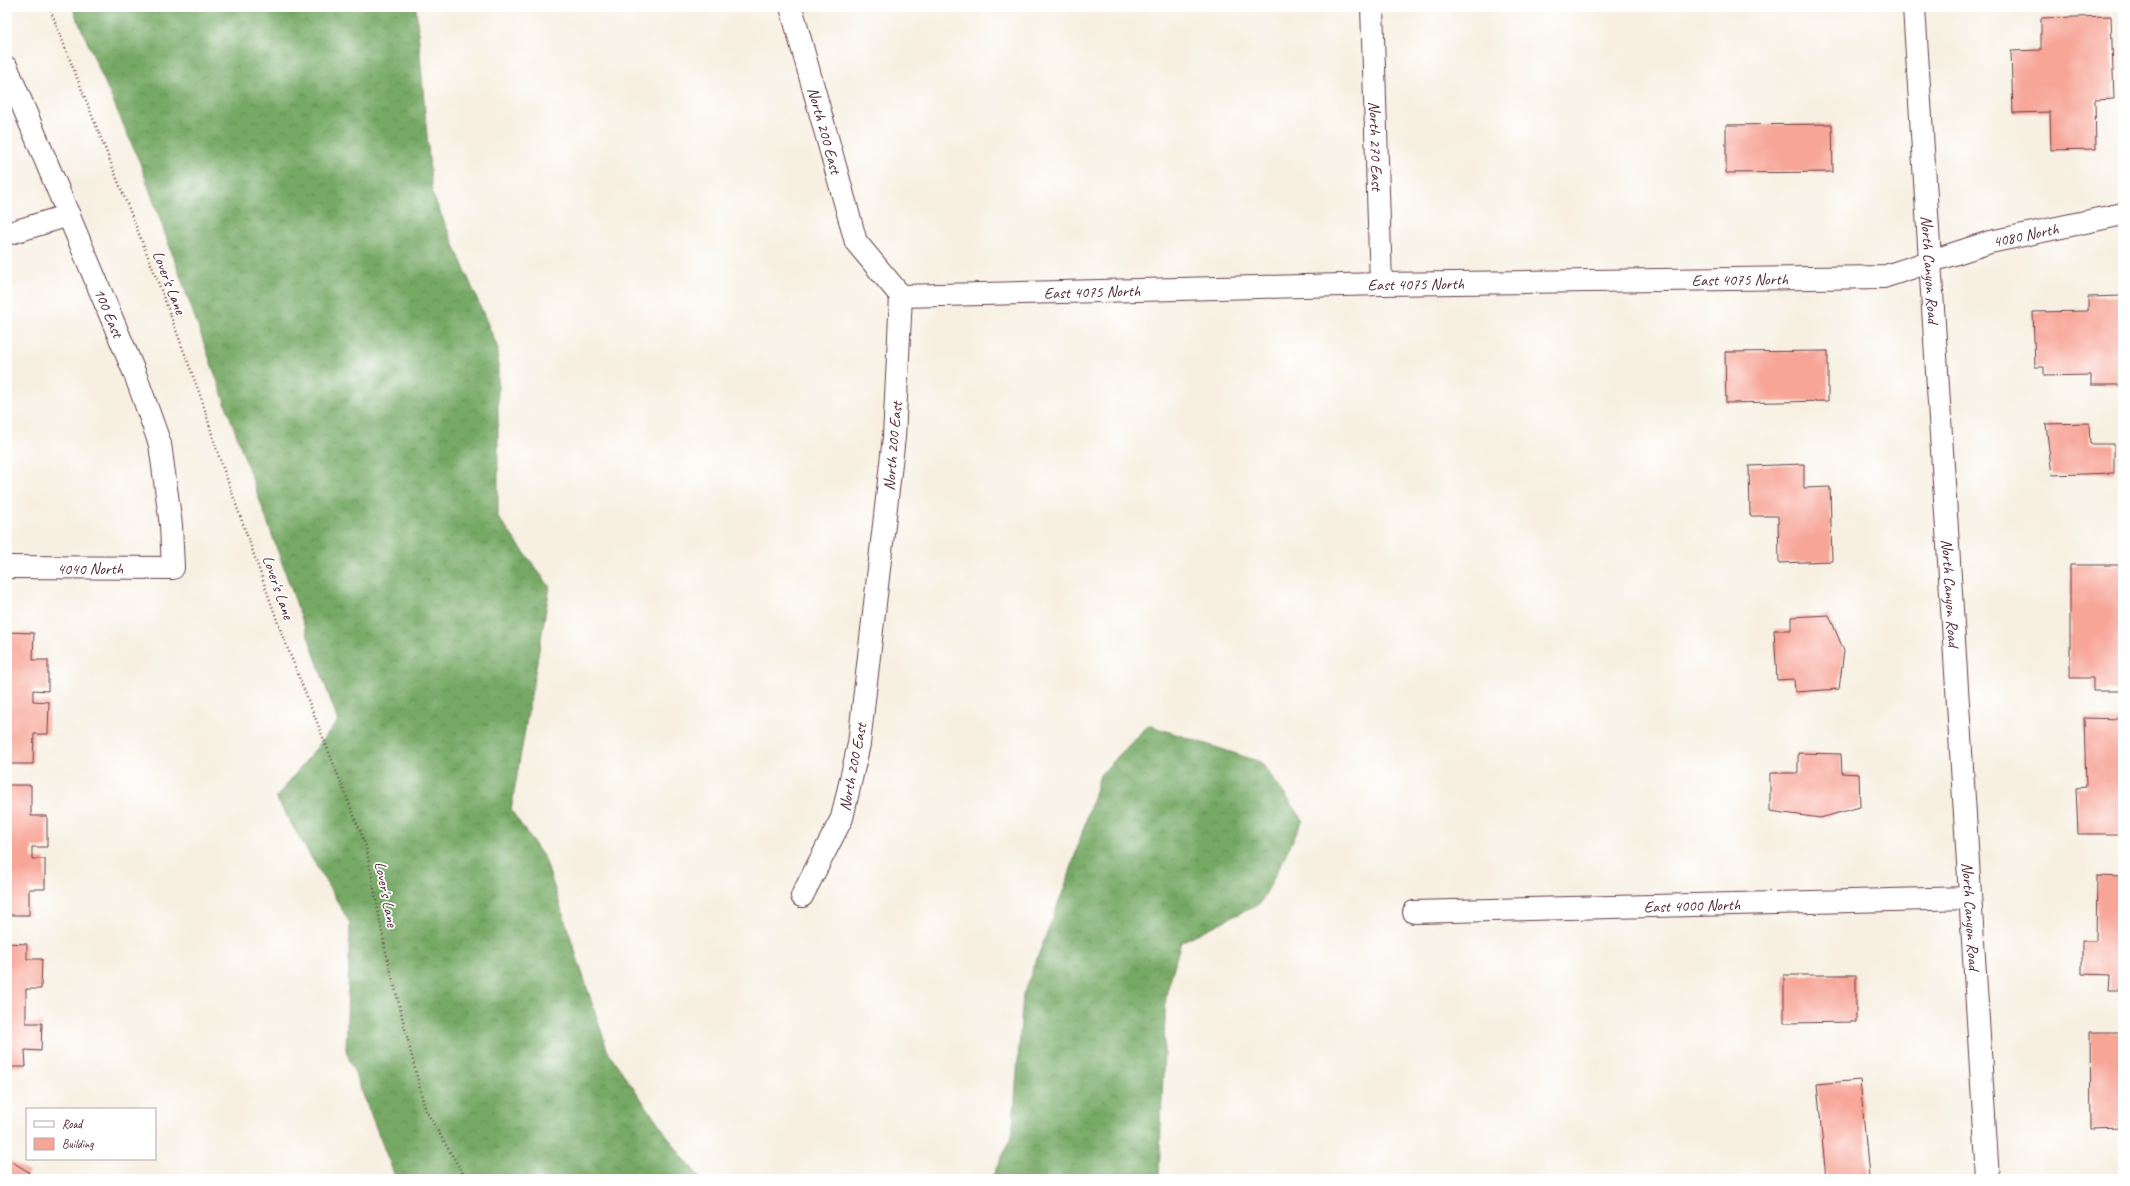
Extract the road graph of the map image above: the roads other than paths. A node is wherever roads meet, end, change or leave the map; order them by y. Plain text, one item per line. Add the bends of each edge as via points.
1 (791, 7) edge
2 (1372, 7) edge
3 (1914, 7) edge
4 (7, 68) edge
5 (2123, 214) edge
6 (69, 215) junction
7 (7, 234) edge
8 (1929, 261) junction
9 (1381, 284) junction
10 (901, 296) junction
11 (7, 567) edge
12 (173, 568) joint
13 (802, 896) dead end
14 (1969, 898) junction
15 (1414, 912) dead end
16 (1988, 1179) edge

1 - 10 street, North 200 East via 856,242
2 - 9 street, North 270 East
3 - 8 street, North Canyon Road
4 - 6 street, 100 East
5 - 8 street, 4080 North via 1990,242
6 - 7 street
6 - 12 street, 100 East via 135,374 160,444 171,525
8 - 9 street, East 4075 North via 1883,277
8 - 14 street, North Canyon Road
9 - 10 street, East 4075 North
10 - 13 street, North 200 East via 894,437 859,744 842,818
11 - 12 street, 4040 North
14 - 15 street, East 4000 North
14 - 16 street, North Canyon Road

